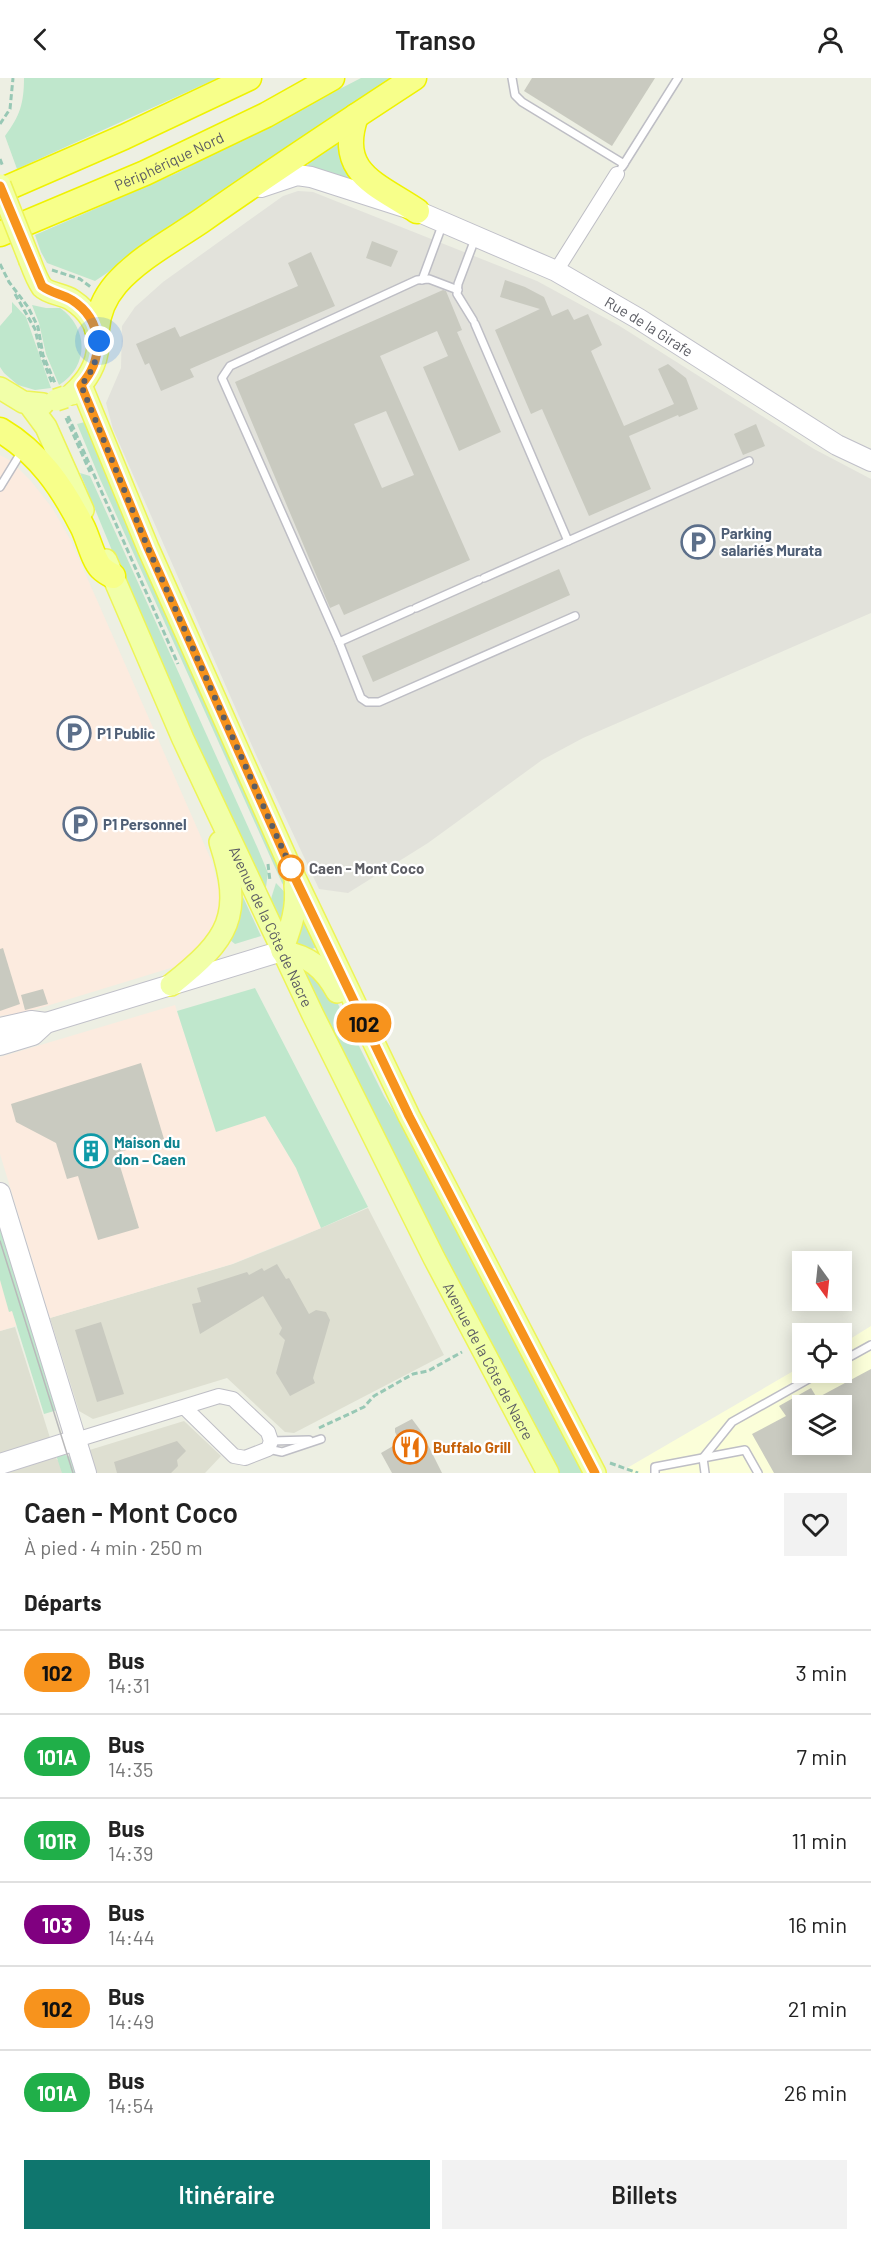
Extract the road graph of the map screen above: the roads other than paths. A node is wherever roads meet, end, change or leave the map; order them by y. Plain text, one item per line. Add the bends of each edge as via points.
1 (249, 78) edge
2 (332, 78) edge
3 (414, 78) edge
4 (512, 78) edge
5 (678, 78) edge
6 (356, 116) junction
7 (620, 169) junction
8 (0, 186) edge
9 (246, 189) junction
10 (0, 191) edge
11 (417, 211) junction
12 (444, 222) junction
13 (0, 234) edge
14 (476, 236) junction
15 (556, 271) junction
16 (422, 280) junction
17 (458, 290) junction
18 (97, 329) junction
19 (0, 388) edge
20 (63, 395) junction
21 (29, 404) junction
22 (0, 430) edge
23 (24, 446) junction
24 (749, 461) dead end
25 (871, 461) edge
26 (0, 487) edge
27 (567, 541) junction
28 (113, 576) junction
29 (575, 616) dead end
30 (339, 642) junction
31 (183, 739) junction
32 (295, 878) junction
33 (282, 951) junction
34 (171, 985) junction
35 (46, 1023) junction
36 (0, 1028) edge
37 (0, 1045) edge
38 (409, 1116) junction
39 (0, 1193) edge
40 (871, 1345) edge
41 (852, 1355) edge
42 (801, 1383) edge
43 (184, 1407) junction
44 (76, 1440) junction
45 (269, 1445) junction
46 (703, 1458) junction
47 (0, 1464) edge
48 (602, 1468) edge
49 (86, 1473) edge
50 (548, 1473) edge
51 (655, 1473) edge
52 (705, 1473) edge
53 (758, 1473) edge

1 - 10 highway
2 - 13 highway, Périphérique Nord via 266,115
3 - 6 highway
4 - 7 lane via 515,95 522,102
5 - 7 lane
6 - 9 highway
6 - 11 highway via 350,137 353,160 366,178
7 - 15 street
8 - 18 main road, bridge via 42,286 77,304
9 - 11 street, Rue de la Girafe via 297,175
9 - 18 highway via 134,267 116,284 102,307
11 - 12 street, Rue de la Girafe
12 - 14 street, Rue de la Girafe
12 - 16 lane
14 - 15 street, Rue de la Girafe
14 - 17 lane
15 - 25 street, Rue de la Girafe via 639,318 837,444
16 - 17 lane
16 - 30 lane via 230,366 222,378
17 - 27 lane
18 - 20 main road via 96,358 87,379
19 - 21 main road, Avenue de la Côte de Nacre
20 - 21 main road via 41,404
20 - 32 main road via 144,537
21 - 28 main road, Avenue de la Côte de Nacre via 46,427
22 - 23 highway
23 - 26 lane
23 - 28 highway via 53,477 100,568
24 - 27 lane
27 - 30 lane
28 - 31 main road, Avenue de la Côte de Nacre
29 - 30 lane via 379,702 361,698
31 - 33 main road, Avenue de la Côte de Nacre
31 - 34 main road via 230,875 231,905 219,940 201,961
32 - 33 main road via 296,905
32 - 38 main road
33 - 34 street
33 - 38 main road via 311,960 329,977 381,1082
33 - 50 main road, Avenue de la Côte de Nacre via 434,1258
34 - 35 street
35 - 36 street via 31,1021
35 - 37 street via 33,1035
38 - 48 main road
39 - 44 street
40 - 41 lane
42 - 46 lane via 732,1422
43 - 44 street
43 - 45 street via 234,1456 245,1458
43 - 45 street via 219,1396 233,1399 268,1432
44 - 47 street
44 - 49 street
45 - 45 lane via 282,1452 321,1439
46 - 51 lane via 655,1467
46 - 52 lane
46 - 53 lane via 745,1450

